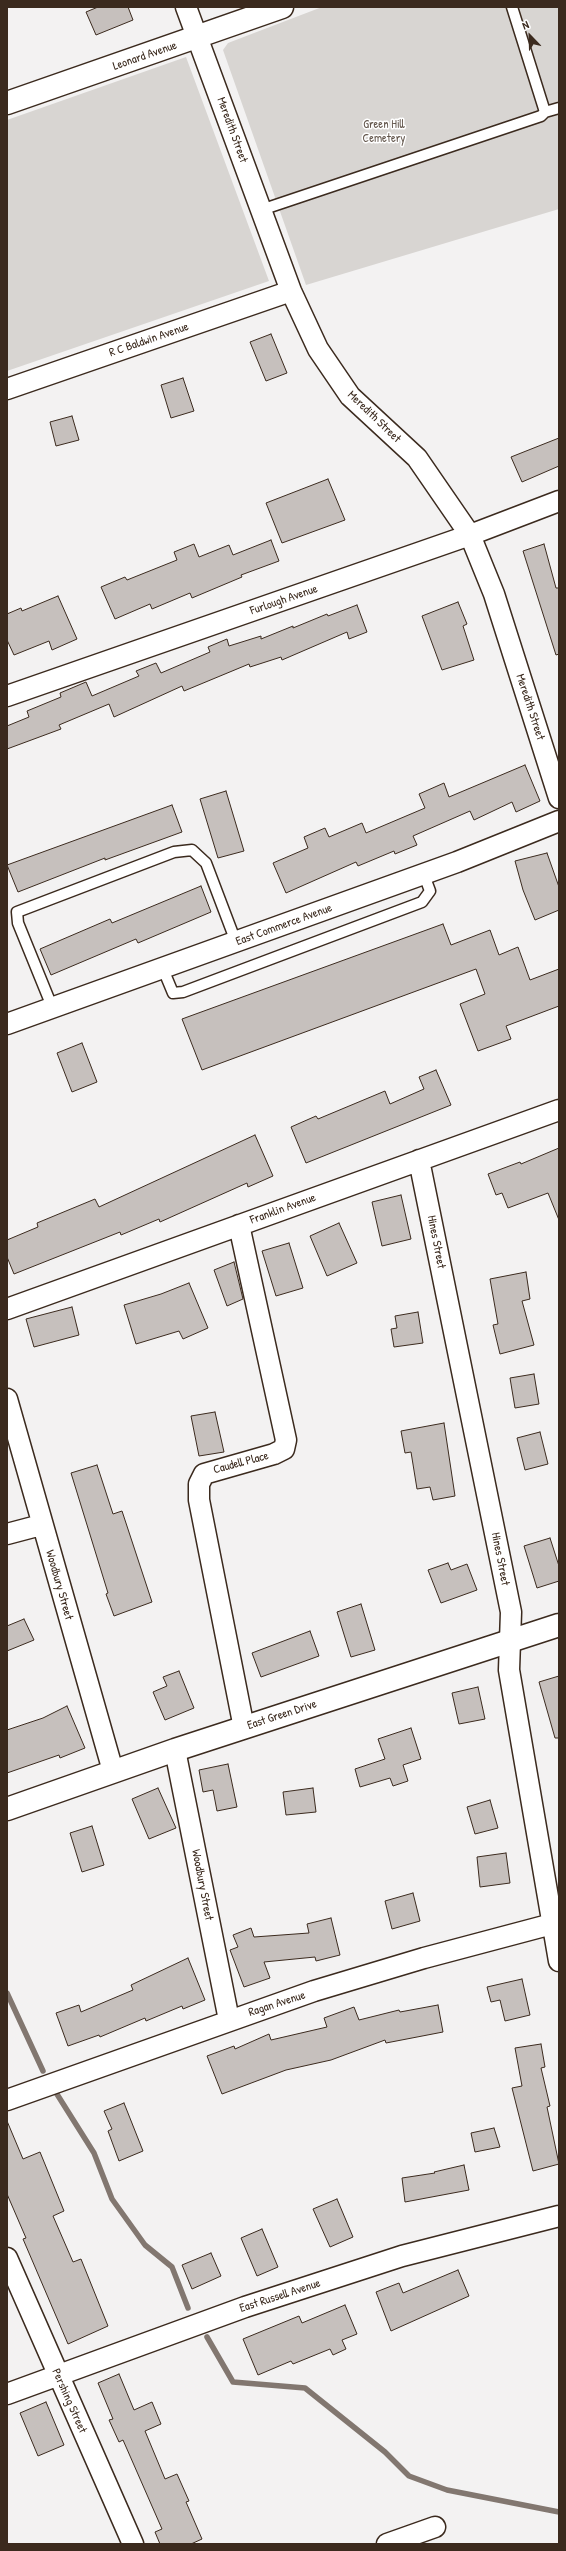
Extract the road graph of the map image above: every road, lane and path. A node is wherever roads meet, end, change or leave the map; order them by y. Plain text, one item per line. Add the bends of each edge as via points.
1 (186, 7) edge
2 (282, 7) edge
3 (512, 7) edge
4 (198, 38) junction
5 (7, 103) edge
6 (559, 108) edge
7 (545, 112) junction
8 (261, 210) junction
9 (291, 291) junction
10 (7, 389) edge
11 (559, 501) edge
12 (470, 535) junction
13 (7, 696) edge
14 (559, 798) edge
15 (559, 821) edge
16 (424, 874) junction
17 (236, 942) junction
18 (163, 969) junction
19 (53, 1009) junction
20 (7, 1024) edge
21 (559, 1110) edge
22 (419, 1160) junction
23 (239, 1225) junction
24 (7, 1309) edge
25 (7, 1399) edge
26 (41, 1525) junction
27 (7, 1534) edge
28 (559, 1625) edge
29 (510, 1641) junction
30 (244, 1728) junction
31 (175, 1750) junction
32 (113, 1771) junction
33 (7, 1809) edge
34 (552, 1924) junction
35 (559, 1961) edge
36 (229, 2020) junction
37 (7, 2100) edge
38 (559, 2216) edge
39 (7, 2258) edge
40 (58, 2376) junction
41 (7, 2394) edge
42 (435, 2527) dead end
43 (133, 2544) edge
44 (387, 2544) edge

1 - 4 street, Meredith Street
2 - 4 main road, Leonard Avenue
3 - 7 lane
4 - 5 main road, Leonard Avenue
4 - 8 street, Meredith Street
6 - 7 lane
7 - 8 lane via 536,119
8 - 9 street, Meredith Street
9 - 10 street, R C Baldwin Avenue
9 - 12 street, Meredith Street via 318,349 350,396 417,458
11 - 12 street, Furlough Avenue
12 - 13 street, Furlough Avenue
12 - 14 street, Meredith Street via 494,594
15 - 16 street, East Commerce Avenue
16 - 17 street, East Commerce Avenue
16 - 18 lane via 430,891 422,902 183,992 173,993
17 - 18 street, East Commerce Avenue
17 - 19 lane via 206,863 192,850 167,855 17,912 18,923
18 - 19 street, East Commerce Avenue
19 - 20 street, East Commerce Avenue
21 - 22 street, Franklin Avenue
22 - 23 street, Franklin Avenue
22 - 29 street, Hines Street via 511,1612
23 - 24 street, Franklin Avenue
23 - 30 street, Caudell Place via 286,1440 284,1449 204,1474 199,1484 199,1500
25 - 26 street, Woodbury Street
26 - 27 street
26 - 32 street, Woodbury Street
28 - 29 main road, East Green Drive
29 - 30 main road, East Green Drive
29 - 34 street, Hines Street via 509,1670
30 - 31 main road, East Green Drive
31 - 32 main road, East Green Drive
31 - 36 street, Woodbury Street
32 - 33 main road, East Green Drive
34 - 35 street, Hines Street
34 - 36 street, Ragan Avenue via 424,1958
36 - 37 street, Ragan Avenue
38 - 40 street, East Russell Avenue via 402,2256 245,2307
39 - 40 street, Pershing Street
40 - 41 street, East Russell Avenue
40 - 43 street, Pershing Street
42 - 44 street

